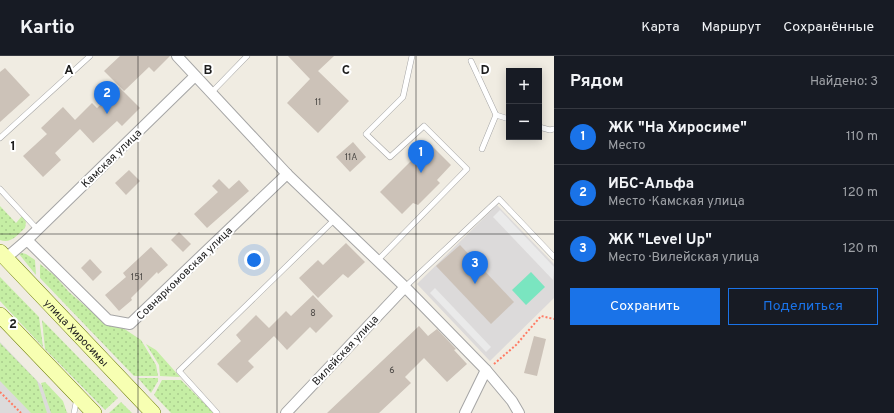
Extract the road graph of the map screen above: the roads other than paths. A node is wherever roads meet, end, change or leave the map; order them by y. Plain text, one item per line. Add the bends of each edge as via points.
1 (90, 56) edge
2 (177, 56) edge
3 (247, 56) edge
4 (412, 56) edge
5 (471, 61) dead end
6 (195, 76) junction
7 (211, 93) junction
8 (496, 115) junction
9 (506, 118) edge
10 (542, 128) edge
11 (554, 129) edge
12 (0, 138) edge
13 (482, 149) dead end
14 (286, 174) junction
15 (0, 189) edge
16 (334, 220) junction
17 (38, 230) junction
18 (27, 240) junction
19 (3, 255) edge
20 (554, 257) edge
21 (377, 261) junction
22 (405, 288) junction
23 (0, 315) edge
24 (486, 370) junction
25 (78, 396) junction
26 (74, 413) edge
27 (94, 413) edge
28 (153, 413) edge
29 (217, 413) edge
30 (286, 413) edge
31 (465, 413) edge
32 (519, 413) edge

1 - 12 lane
2 - 6 street
3 - 7 lane
4 - 21 lane via 403,96 366,134 390,157 424,126 467,169
5 - 8 lane
6 - 7 street
6 - 17 street, Камская улица
7 - 14 street
8 - 9 lane
8 - 13 lane
10 - 11 lane
14 - 16 street
14 - 18 street, Совнаркомовская улица via 130,324 108,320
15 - 17 lane
16 - 21 street
16 - 29 lane via 179,371
17 - 18 street, Камская улица
18 - 19 street
19 - 28 main road, улица Хиросимы
20 - 22 lane via 499,199
21 - 22 street
22 - 24 street
22 - 30 street, Вилейская улица
23 - 25 main road
24 - 31 street
24 - 32 street
25 - 26 lane
25 - 27 main road

